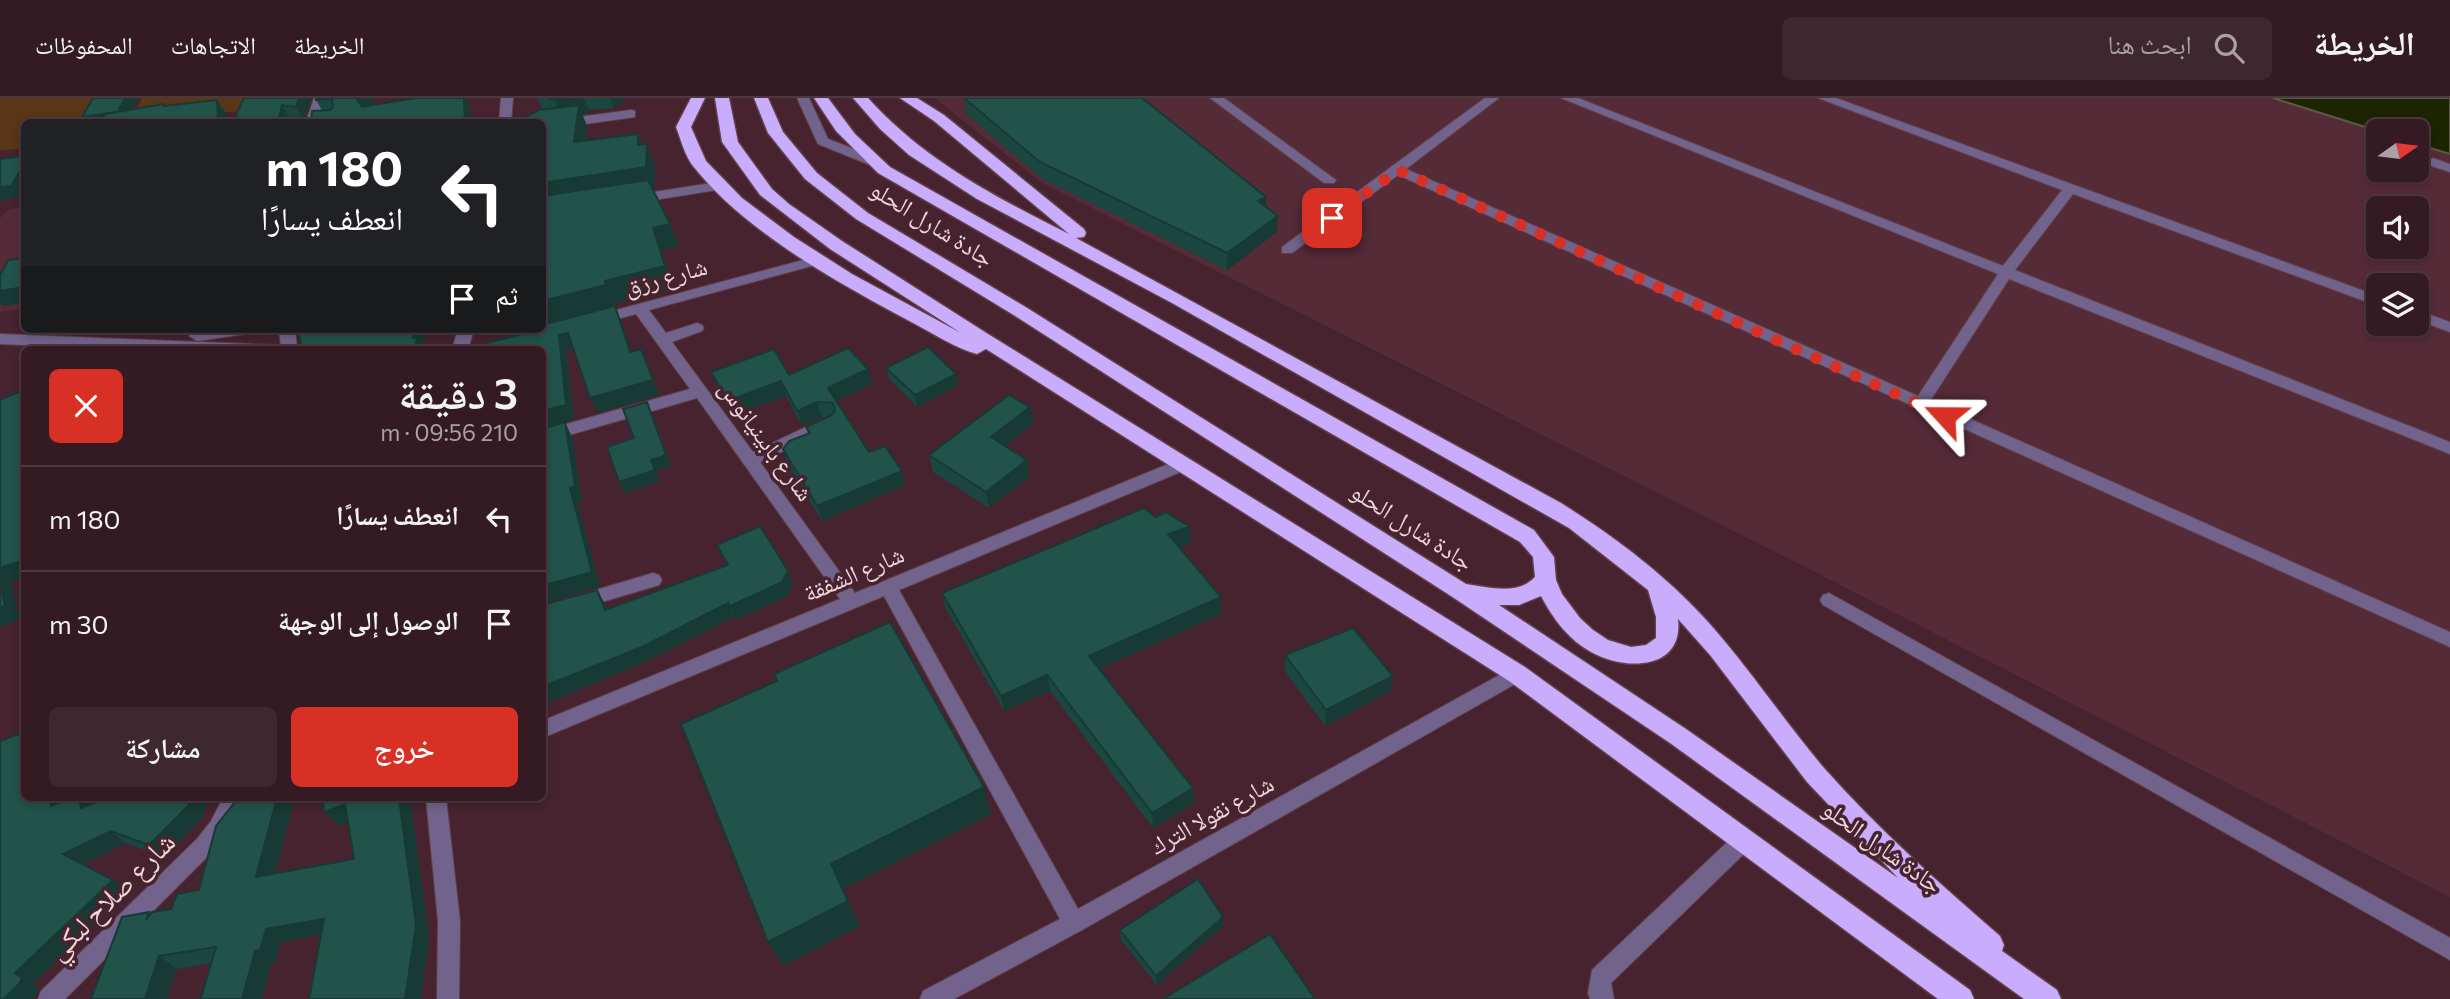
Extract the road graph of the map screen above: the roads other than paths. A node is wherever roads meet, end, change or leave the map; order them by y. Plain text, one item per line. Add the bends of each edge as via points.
1 (320, 98) edge
2 (508, 98) edge
3 (698, 98) edge
4 (722, 98) edge
5 (761, 98) edge
6 (803, 98) edge
7 (821, 98) edge
8 (860, 98) edge
9 (907, 98) edge
10 (1216, 98) edge
11 (1493, 98) edge
12 (1567, 98) edge
13 (1824, 98) edge
14 (1858, 98) edge
15 (631, 114) dead end
16 (316, 119) edge
17 (505, 119) edge
18 (546, 125) edge
19 (875, 162) junction
20 (2433, 162) dead end
21 (2450, 168) edge
22 (1398, 170) junction
23 (1329, 180) dead end
24 (718, 186) junction
25 (2070, 188) junction
26 (624, 200) edge
27 (1287, 250) dead end
28 (818, 260) junction
29 (1121, 267) junction
30 (2006, 272) junction
31 (2366, 285) edge
32 (2366, 297) edge
33 (2429, 307) edge
34 (640, 308) junction
35 (2450, 315) edge
36 (2429, 319) edge
37 (575, 326) edge
38 (2450, 327) edge
39 (697, 328) dead end
40 (213, 333) edge
41 (0, 339) edge
42 (663, 340) junction
43 (142, 342) junction
44 (25, 345) edge
45 (208, 346) edge
46 (1040, 374) junction
47 (700, 392) junction
48 (1920, 405) junction
49 (829, 423) edge
50 (546, 435) edge
51 (2450, 448) edge
52 (750, 460) junction
53 (1184, 464) junction
54 (653, 580) dead end
55 (1545, 580) junction
56 (1652, 581) junction
57 (888, 587) junction
58 (1459, 590) junction
59 (1829, 600) dead end
60 (852, 602) junction
61 (546, 612) edge
62 (2450, 640) edge
63 (1517, 674) junction
64 (546, 728) edge
65 (232, 801) edge
66 (436, 801) edge
67 (1744, 840) junction
68 (1074, 923) junction
69 (2450, 950) edge
70 (49, 999) edge
71 (448, 999) edge
72 (931, 999) edge
73 (1603, 999) edge
74 (1960, 999) edge
75 (2047, 999) edge
76 (2053, 999) edge

1 - 16 street
2 - 17 street
3 - 24 highway via 688,108 685,138 696,163
4 - 46 highway via 730,142 766,192 836,245
5 - 58 highway, جادة شارل الحلو via 776,133 811,176 862,216
6 - 19 street via 823,141
7 - 19 highway, جادة شارل الحلو via 835,122
8 - 29 highway, جادة شارل الحلو via 892,133 955,179
9 - 29 highway via 939,118
10 - 23 street
11 - 22 street
12 - 30 street
13 - 25 street
14 - 31 street
15 - 18 street
19 - 55 highway, جادة شارل الحلو via 1513,527 1539,548 1545,561
20 - 21 street
22 - 27 street
22 - 48 street
24 - 26 street
24 - 28 highway via 765,226
25 - 30 street
25 - 32 street
28 - 34 street, شارع رزق
28 - 46 highway via 938,330
29 - 56 highway, جادة شارل الحلو via 1554,508 1618,551
30 - 48 street
30 - 51 street
33 - 35 street
34 - 37 street, شارع رزق
34 - 42 street, شارع بابينيانوس
36 - 38 street
39 - 42 street
40 - 43 street
41 - 44 street
42 - 47 street, شارع بابينيانوس
43 - 44 street
43 - 45 street
46 - 53 highway
47 - 50 street
47 - 52 street, شارع بابينيانوس
48 - 62 street
49 - 52 street
52 - 60 street, شارع بابينيانوس
53 - 57 street, شارع الشفقة
53 - 63 highway
54 - 61 street
55 - 56 highway, جادة شارل الحلو via 1560,608 1588,638 1619,655 1638,657 1661,648 1668,637 1668,617
55 - 58 highway via 1531,593 1517,597
56 - 76 highway, جادة شارل الحلو via 1718,649 1853,817 1899,864
57 - 60 street, شارع الشفقة
57 - 68 street
58 - 75 highway, جادة شارل الحلو via 1678,736
59 - 69 street
60 - 64 street, شارع الشفقة
63 - 67 highway
63 - 68 street, شارع نقولا الترك
65 - 70 street, شارع صلاح لبكي via 204,846
66 - 71 street via 449,921
67 - 73 street via 1600,978
67 - 74 highway
68 - 72 street, شارع نقولا الترك

